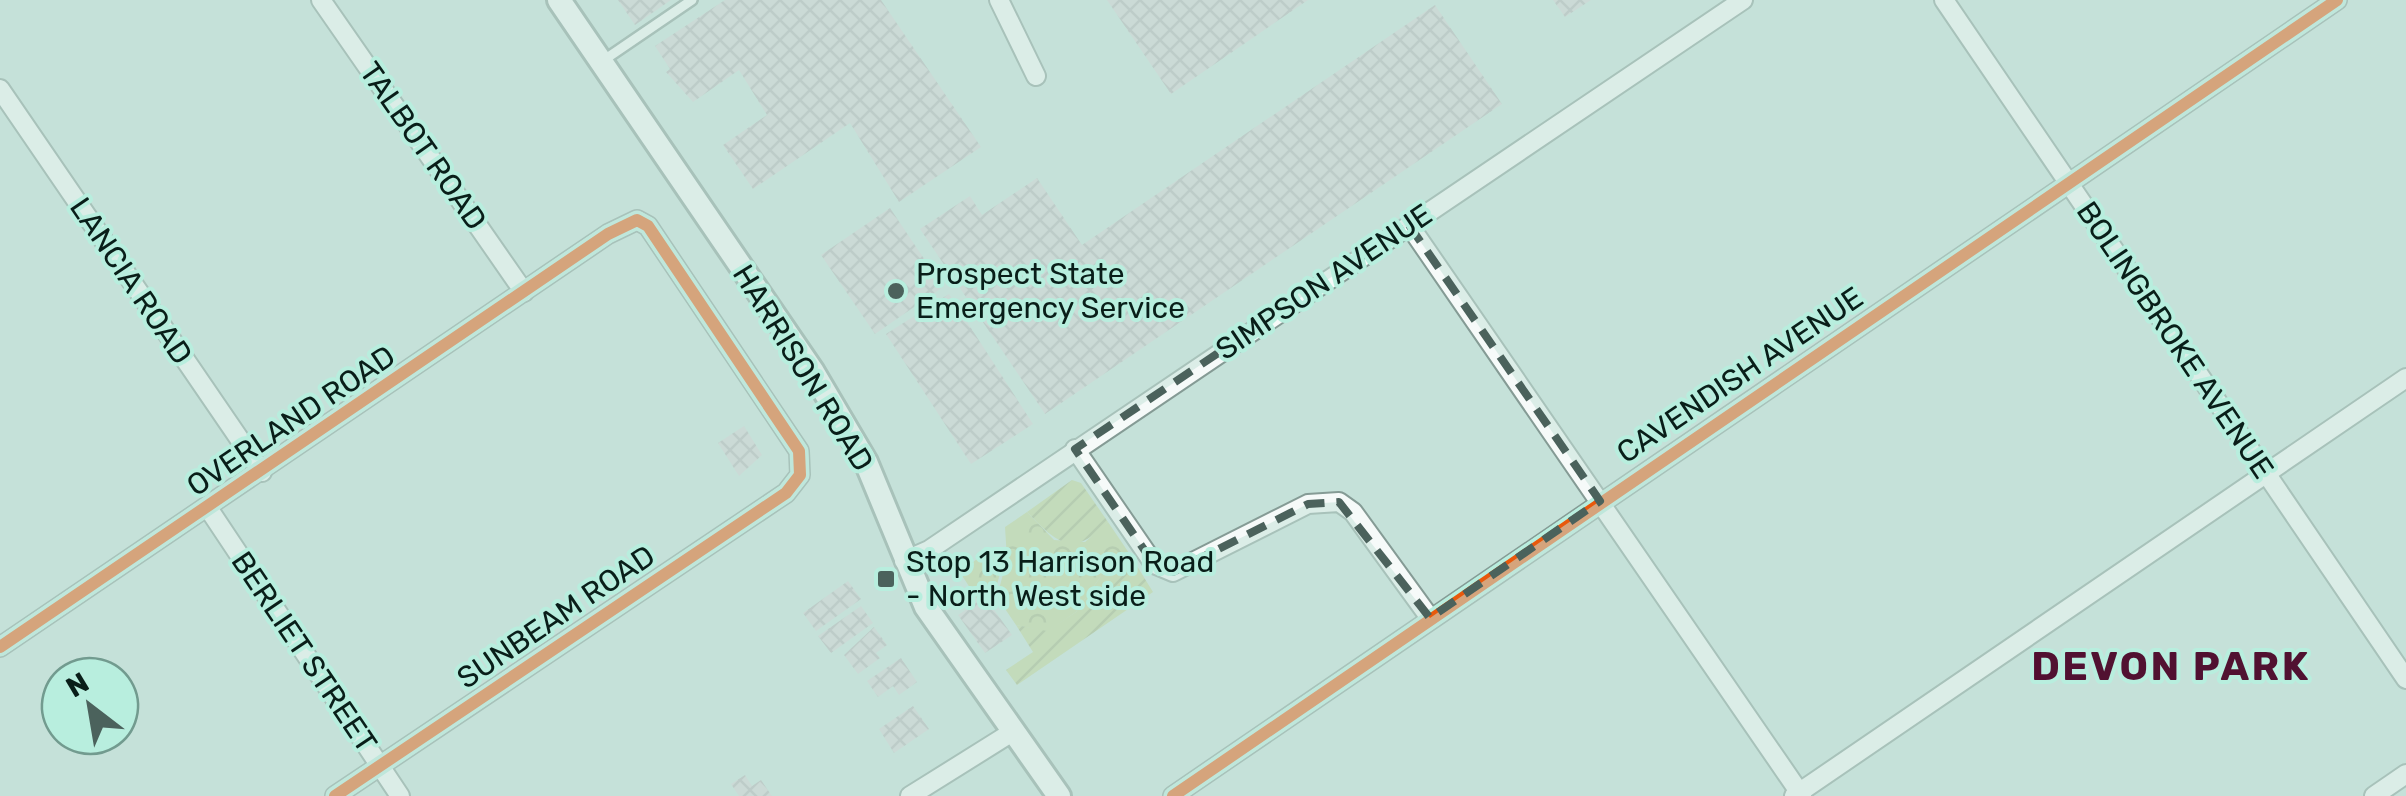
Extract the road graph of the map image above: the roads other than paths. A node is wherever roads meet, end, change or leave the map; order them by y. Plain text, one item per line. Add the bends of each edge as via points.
1 (321, 0) edge
2 (559, 0) edge
3 (692, 0) edge
4 (999, 0) edge
5 (1743, 0) edge
6 (1944, 0) edge
7 (2337, 0) edge
8 (601, 62) junction
9 (1036, 76) dead end
10 (0, 89) edge
11 (2068, 183) junction
12 (1410, 225) junction
13 (524, 292) junction
14 (2406, 378) edge
15 (1076, 449) junction
16 (262, 472) junction
17 (2266, 474) junction
18 (800, 475) joint
19 (1600, 500) junction
20 (208, 508) junction
21 (904, 561) junction
22 (1430, 618) junction
23 (0, 647) edge
24 (2406, 679) edge
25 (1014, 731) junction
26 (380, 766) junction
27 (2406, 774) edge
28 (1798, 795) edge
29 (336, 796) edge
30 (400, 796) edge
31 (911, 796) edge
32 (1059, 796) edge
33 (1173, 796) edge
34 (2374, 796) edge

1 - 13 street, TALBOT ROAD
2 - 8 street, HARRISON ROAD
3 - 8 lane
4 - 9 street
5 - 12 street, SIMPSON AVENUE
6 - 11 street, BOLINGBROKE AVENUE
7 - 11 street, CAVENDISH AVENUE
8 - 21 street, HARRISON ROAD via 813,372 866,462
10 - 16 street, LANCIA ROAD
11 - 17 street, BOLINGBROKE AVENUE
11 - 19 street, CAVENDISH AVENUE
12 - 15 street, SIMPSON AVENUE
12 - 19 street
13 - 16 street, OVERLAND ROAD
13 - 18 street, OVERLAND ROAD via 608,234 637,220 648,226 799,451
14 - 17 street
15 - 21 street, SIMPSON AVENUE
15 - 22 street via 1154,564 1173,572 1308,504 1339,502
16 - 20 street, OVERLAND ROAD
17 - 24 street, BOLINGBROKE AVENUE
17 - 28 street
18 - 26 street, SUNBEAM ROAD via 786,493
19 - 22 street, CAVENDISH AVENUE
19 - 28 street
20 - 23 street, OVERLAND ROAD
20 - 26 street, BERLIET STREET
21 - 25 street, HARRISON ROAD via 926,607
22 - 33 street, CAVENDISH AVENUE
25 - 31 street
25 - 32 street, HARRISON ROAD
26 - 29 street, SUNBEAM ROAD
26 - 30 street, BERLIET STREET
27 - 34 street

